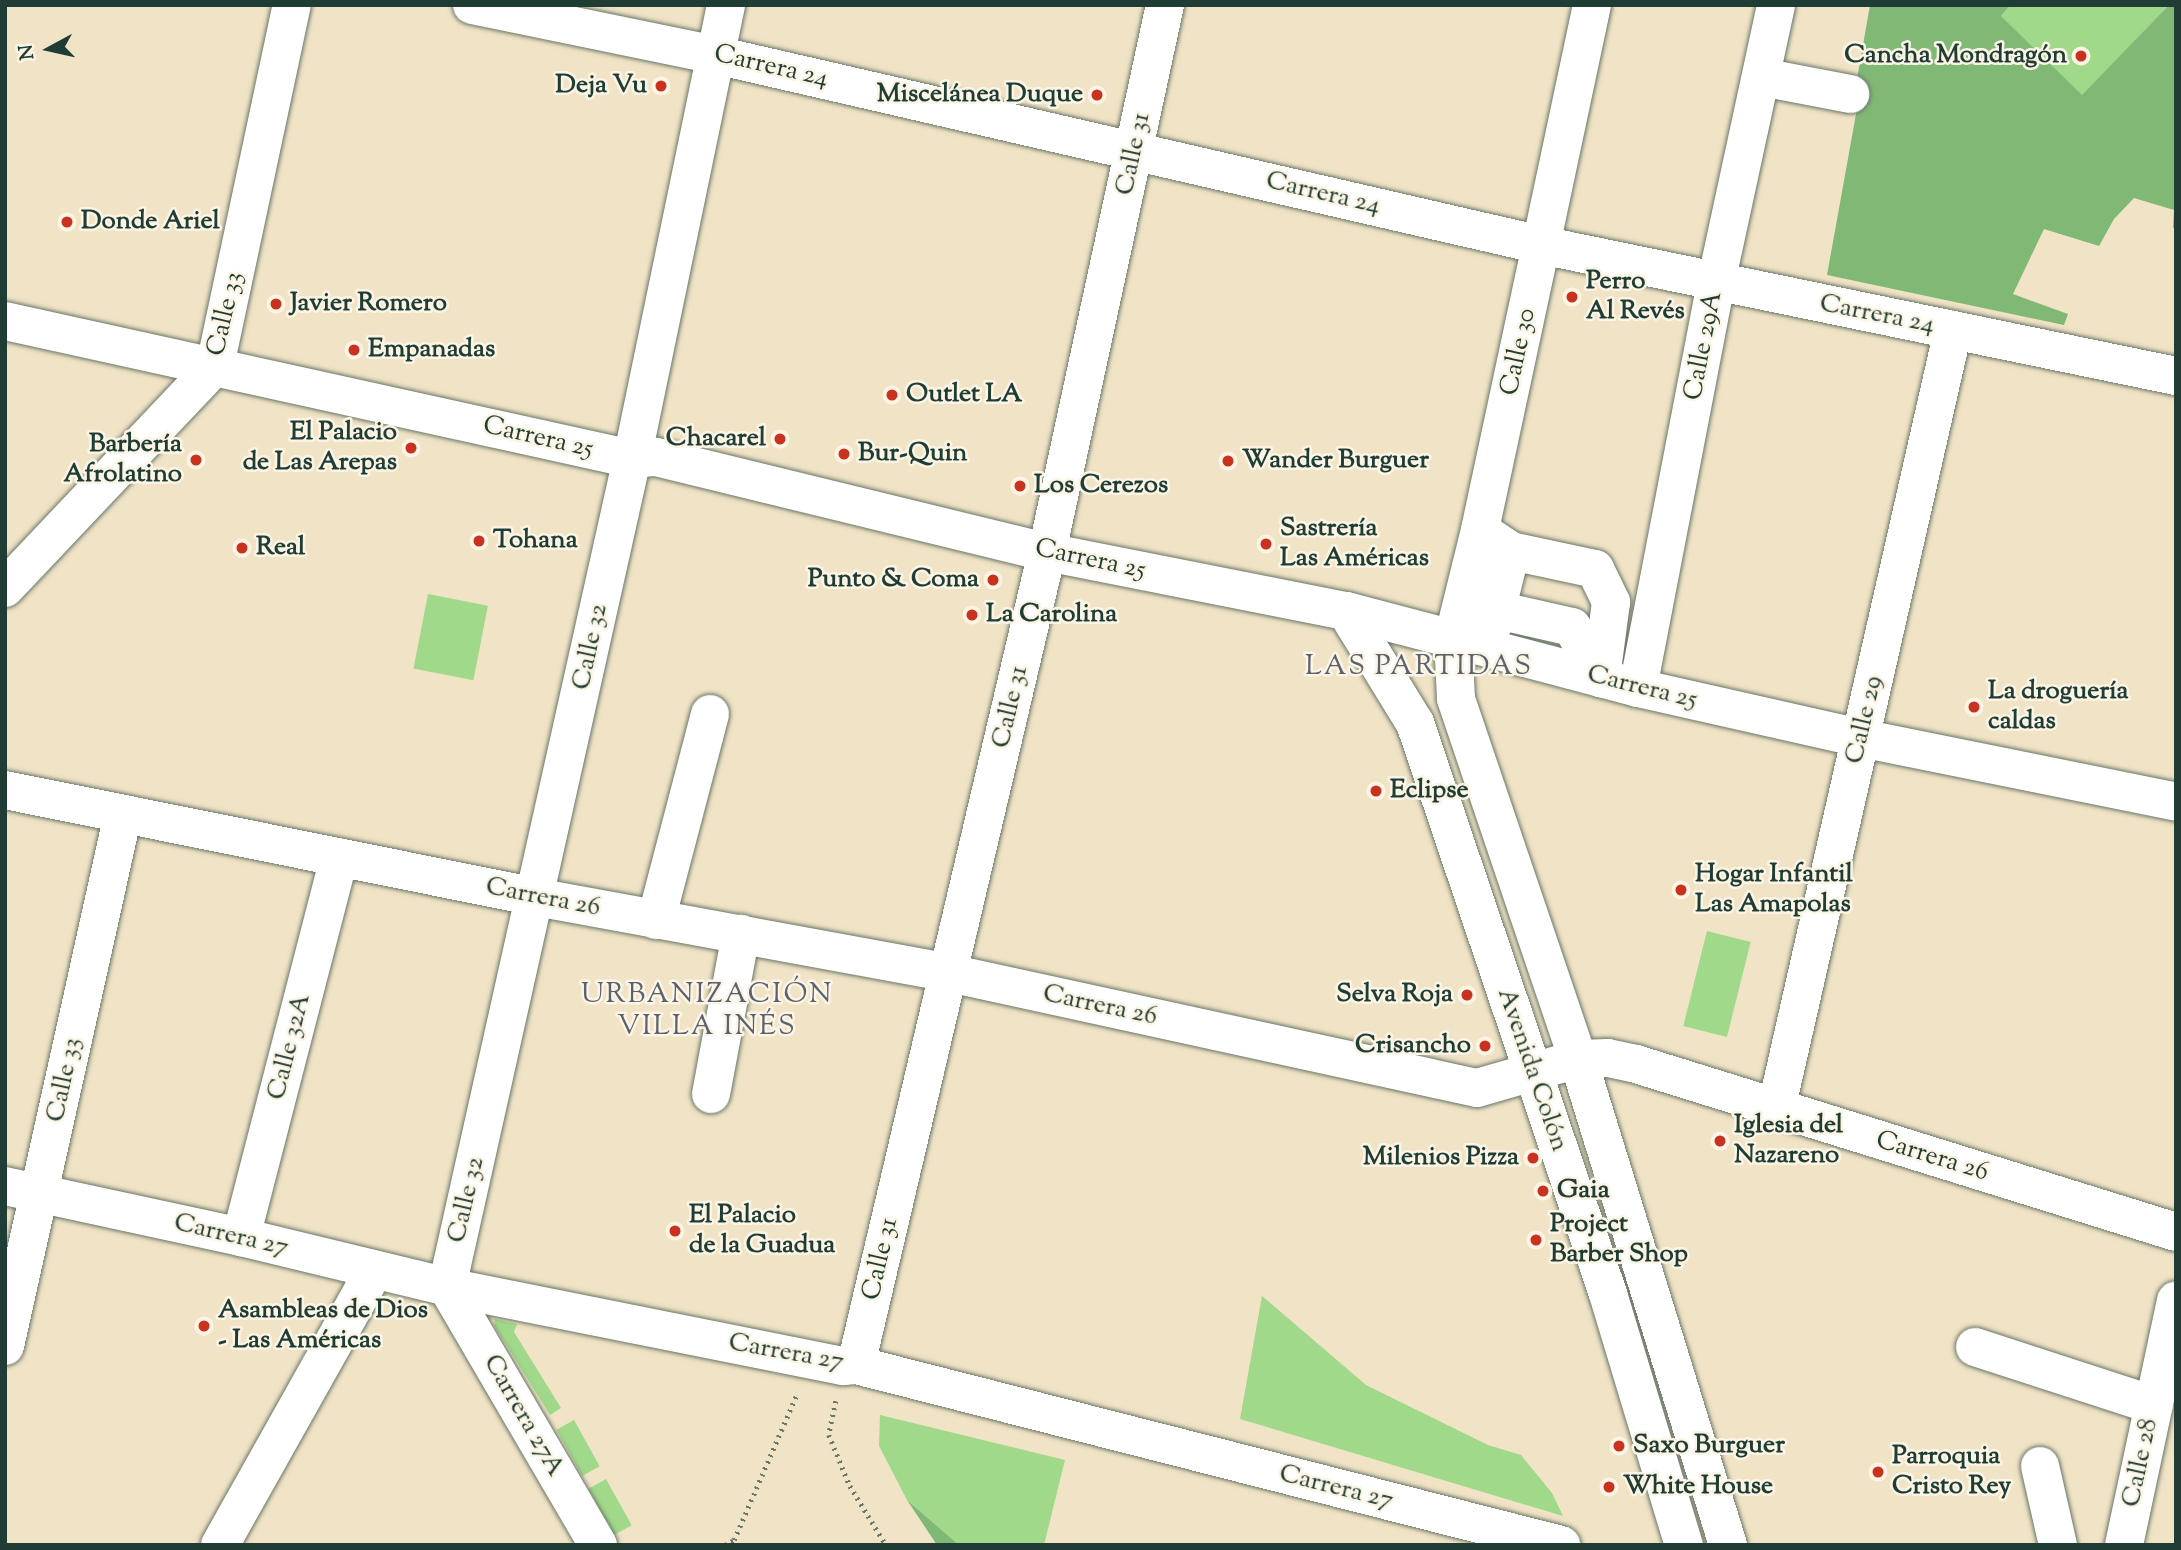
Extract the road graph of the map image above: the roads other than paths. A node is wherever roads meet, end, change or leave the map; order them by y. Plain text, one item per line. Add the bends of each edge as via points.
1 (292, 5) edge
2 (472, 5) edge
3 (726, 5) edge
4 (1165, 5) edge
5 (1592, 5) edge
6 (1776, 5) edge
7 (716, 55) junction
8 (1761, 77) junction
9 (1850, 94) dead end
10 (1135, 150) junction
11 (1541, 245) junction
12 (1716, 283) junction
13 (5, 321) edge
14 (1953, 330) junction
15 (215, 366) junction
16 (2176, 376) edge
17 (632, 459) junction
18 (1480, 530) junction
19 (1511, 551) junction
20 (1047, 552) junction
21 (5, 588) edge
22 (1497, 610) junction
23 (1346, 611) junction
24 (1453, 639) junction
25 (1601, 678) junction
26 (1638, 688) junction
27 (1456, 699) joint
28 (710, 714) dead end
29 (1860, 738) junction
30 (5, 790) edge
31 (2176, 802) edge
32 (123, 814) junction
33 (339, 857) junction
34 (536, 897) junction
35 (656, 919) junction
36 (741, 934) junction
37 (949, 973) junction
38 (1578, 1059) junction
39 (1532, 1073) junction
40 (711, 1094) dead end
41 (1776, 1110) junction
42 (23, 1190) edge
43 (2176, 1231) edge
44 (241, 1237) junction
45 (374, 1271) junction
46 (447, 1287) junction
47 (2176, 1300) edge
48 (5, 1346) edge
49 (1975, 1347) dead end
50 (837, 1364) junction
51 (2154, 1405) junction
52 (2161, 1446) edge
53 (2040, 1466) dead end
54 (1475, 1534) edge
55 (220, 1545) edge
56 (598, 1545) edge
57 (1561, 1545) edge
58 (1684, 1545) edge
59 (1728, 1545) edge
60 (2058, 1545) edge
61 (2124, 1545) edge

1 - 15 street, Calle 33
2 - 7 street, Carrera 24
3 - 7 street, Calle 32
4 - 10 street, Calle 31
5 - 11 street, Calle 30
6 - 8 street, Calle 29A
7 - 10 street, Carrera 24
7 - 17 street, Calle 32
8 - 9 street
8 - 12 street, Calle 29A
10 - 11 street, Carrera 24
10 - 20 street, Calle 31
11 - 12 street, Carrera 24
11 - 18 street, Calle 30
12 - 14 street, Carrera 24
12 - 26 street, Calle 29A
13 - 15 street, Carrera 25
14 - 16 street, Carrera 24
14 - 29 street, Calle 29
15 - 17 street, Carrera 25
15 - 21 street, Calle 33
17 - 20 street, Carrera 25 via 656,457
17 - 34 street, Calle 32
18 - 19 street
18 - 24 street, Calle 30
19 - 22 street
19 - 25 street via 1595,569 1611,602
20 - 23 street, Carrera 25
20 - 37 street, Calle 31
22 - 24 street via 1493,624
22 - 25 street via 1572,627
23 - 24 street, Carrera 25
23 - 39 street, Avenida Colón via 1415,723
24 - 25 street, Carrera 25
24 - 27 street, Calle 30
25 - 26 street, Carrera 25
26 - 29 street, Carrera 25
27 - 38 street, Avenida Colón
28 - 35 street
29 - 31 street, Carrera 25
29 - 41 street, Calle 29
30 - 32 street, Carrera 26
32 - 33 street, Carrera 26
32 - 42 street, Calle 33
33 - 34 street, Carrera 26
33 - 44 street, Calle 32A
34 - 35 street, Carrera 26
34 - 46 street, Calle 32
35 - 36 street, Carrera 26
36 - 37 street, Carrera 26
36 - 40 street
37 - 39 street, Carrera 26 via 1477,1088
37 - 50 street, Calle 31
38 - 39 street, Carrera 26
38 - 41 street, Carrera 26 via 1608,1058 1636,1064
38 - 59 street, Avenida Colón
39 - 58 street, Avenida Colón via 1608,1294
41 - 43 street, Carrera 26
42 - 44 street, Carrera 27
42 - 48 street, Calle 33
44 - 45 street, Carrera 27
45 - 46 street, Carrera 27
45 - 55 street
46 - 50 street, Carrera 27
46 - 56 street, Carrera 27A
47 - 51 street, Calle 28
49 - 51 street
50 - 54 street, Carrera 27
51 - 52 street, Calle 28
52 - 61 street, Calle 28
53 - 60 street
54 - 57 street, Carrera 27

